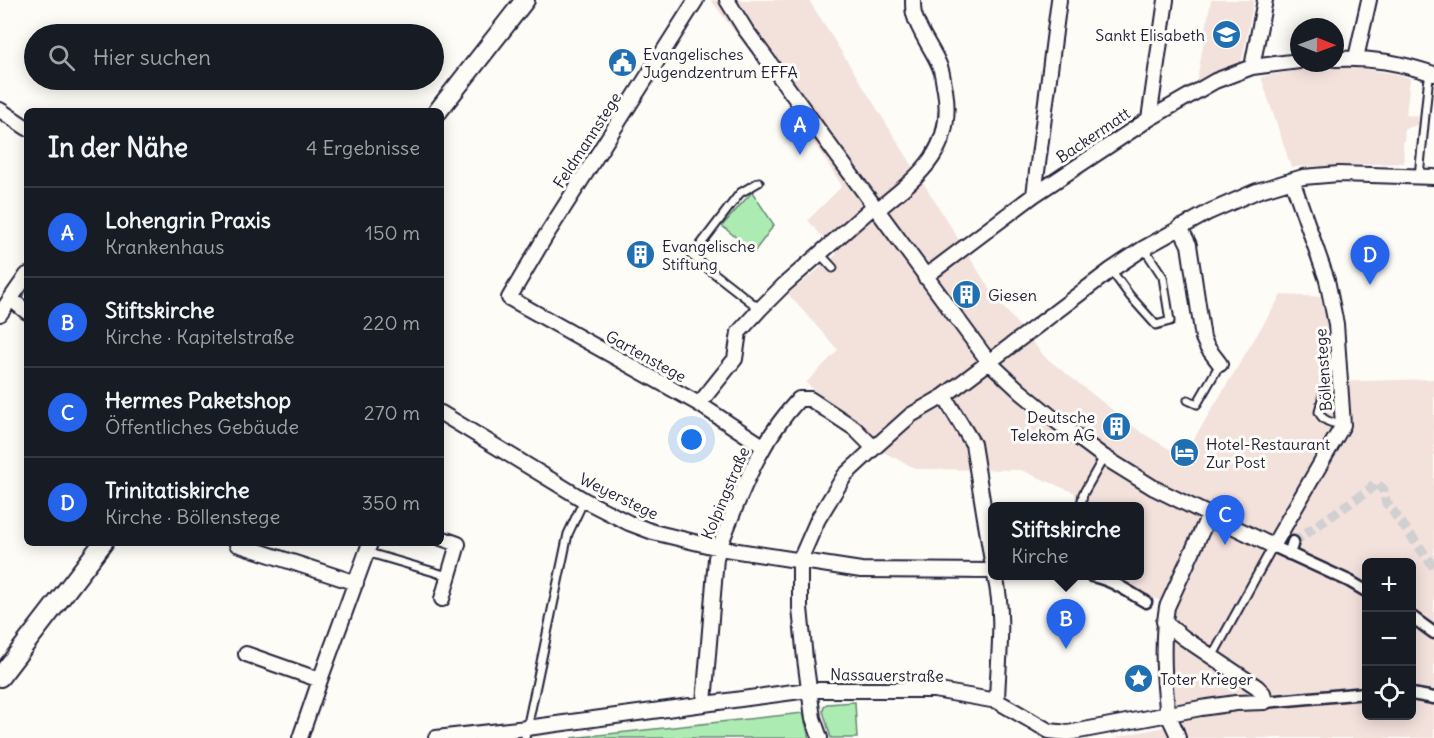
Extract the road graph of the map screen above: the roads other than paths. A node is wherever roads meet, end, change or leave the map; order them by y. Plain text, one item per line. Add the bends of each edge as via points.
1 (525, 0) edge
2 (696, 0) edge
3 (727, 0) edge
4 (913, 0) edge
5 (1059, 0) edge
6 (1166, 0) edge
7 (1265, 0) edge
8 (1369, 0) edge
9 (1356, 58) junction
10 (1344, 59) edge
11 (1290, 62) edge
12 (1252, 67) junction
13 (1432, 74) edge
14 (440, 108) edge
15 (0, 110) edge
16 (1149, 119) junction
17 (24, 126) edge
18 (1419, 176) junction
19 (1434, 177) edge
20 (1292, 180) junction
21 (759, 182) dead end
22 (1034, 195) junction
23 (876, 208) junction
24 (1180, 227) junction
25 (1144, 248) junction
26 (820, 254) junction
27 (832, 268) dead end
28 (1111, 270) junction
29 (925, 277) junction
30 (24, 280) edge
31 (509, 298) joint
32 (11, 299) junction
33 (760, 309) junction
34 (24, 310) edge
35 (0, 314) edge
36 (1340, 355) junction
37 (989, 362) junction
38 (1220, 364) joint
39 (944, 396) junction
40 (1188, 400) dead end
41 (699, 404) junction
42 (444, 416) edge
43 (1343, 425) junction
44 (763, 446) junction
45 (874, 448) junction
46 (1104, 457) junction
47 (584, 500) junction
48 (1082, 502) edge
49 (1209, 515) junction
50 (988, 532) edge
51 (444, 539) edge
52 (1293, 542) tunnel mouth
53 (102, 546) edge
54 (243, 546) edge
55 (1273, 546) junction
56 (368, 548) edge
57 (719, 548) junction
58 (1288, 554) junction
59 (800, 560) junction
60 (988, 571) edge
61 (448, 576) junction
62 (996, 580) edge
63 (1105, 580) edge
64 (356, 583) junction
65 (1362, 589) edge
66 (442, 599) dead end
67 (1146, 602) dead end
68 (1416, 620) edge
69 (1164, 622) junction
70 (1434, 633) edge
71 (246, 654) dead end
72 (1212, 657) junction
73 (1, 676) edge
74 (320, 680) junction
75 (808, 690) junction
76 (1362, 693) edge
77 (1416, 695) edge
78 (1434, 698) edge
79 (997, 701) junction
80 (1265, 702) junction
81 (704, 703) junction
82 (1168, 715) junction
83 (526, 733) edge
84 (300, 738) edge
85 (436, 738) edge
86 (820, 738) edge
87 (1178, 738) edge

1 - 14 main road
2 - 31 street, Feldmannstege
3 - 23 street
4 - 23 street via 914,13 941,70 947,105 944,131 930,162 903,189
5 - 22 street
6 - 16 street
7 - 12 street
8 - 9 street
9 - 10 street
9 - 13 street via 1405,65
11 - 12 street, Backermatt
12 - 16 street, Backermatt via 1215,81
13 - 18 lane
15 - 17 street
16 - 22 street, Backermatt
18 - 19 street
18 - 20 street via 1339,174
20 - 24 street via 1235,200
20 - 36 street, Böllenstege via 1327,280
21 - 33 lane via 740,193 692,256
22 - 29 street, Backermatt
23 - 26 street
23 - 29 street
24 - 25 street
24 - 38 street via 1189,245 1203,338
25 - 28 street
25 - 28 lane via 1163,277 1170,321 1156,325
26 - 27 lane
26 - 33 street
28 - 37 street
29 - 37 street
30 - 32 street
31 - 41 street, Gartenstege
32 - 34 street
32 - 35 street
33 - 41 street via 740,332 735,359
36 - 43 street, Böllenstege
36 - 43 lane via 1330,365 1319,412 1328,422
37 - 39 street
37 - 46 street
38 - 40 lane via 1197,404
39 - 45 street via 911,415
39 - 50 street via 973,444
41 - 44 street, Gartenstege
42 - 47 street, Weyerstege
43 - 55 street, Böllenstege
44 - 45 street, Kolpingstraße via 799,399 810,399 854,428
44 - 57 street, Kolpingstraße
45 - 59 street via 846,476 818,519
46 - 48 lane
46 - 49 street
47 - 57 street, Weyerstege via 653,532
47 - 83 lane via 568,534
49 - 55 street
49 - 69 street via 1167,607
51 - 61 street via 458,544
52 - 58 street
53 - 73 main road
54 - 64 street
55 - 58 street
55 - 72 lane
56 - 61 lane
56 - 64 street
57 - 59 street, Weyerstege
57 - 81 street, Kolpingstraße
58 - 65 street
59 - 60 street, Weyerstege via 861,570
59 - 75 street
61 - 66 street
62 - 79 street via 1001,626
63 - 67 street
64 - 74 street
68 - 70 street
69 - 72 street
69 - 82 street
71 - 74 street
72 - 80 street via 1257,687
74 - 84 street
75 - 79 street, Nassauerstraße via 934,690
75 - 81 street, Nassauerstraße
75 - 86 street
76 - 80 street
77 - 78 street
79 - 82 street, Nassauerstraße via 1049,731 1068,733
80 - 82 street, Nassauerstraße
81 - 83 street, Nassauerstraße
82 - 87 street
83 - 85 street, Nassauerstraße

